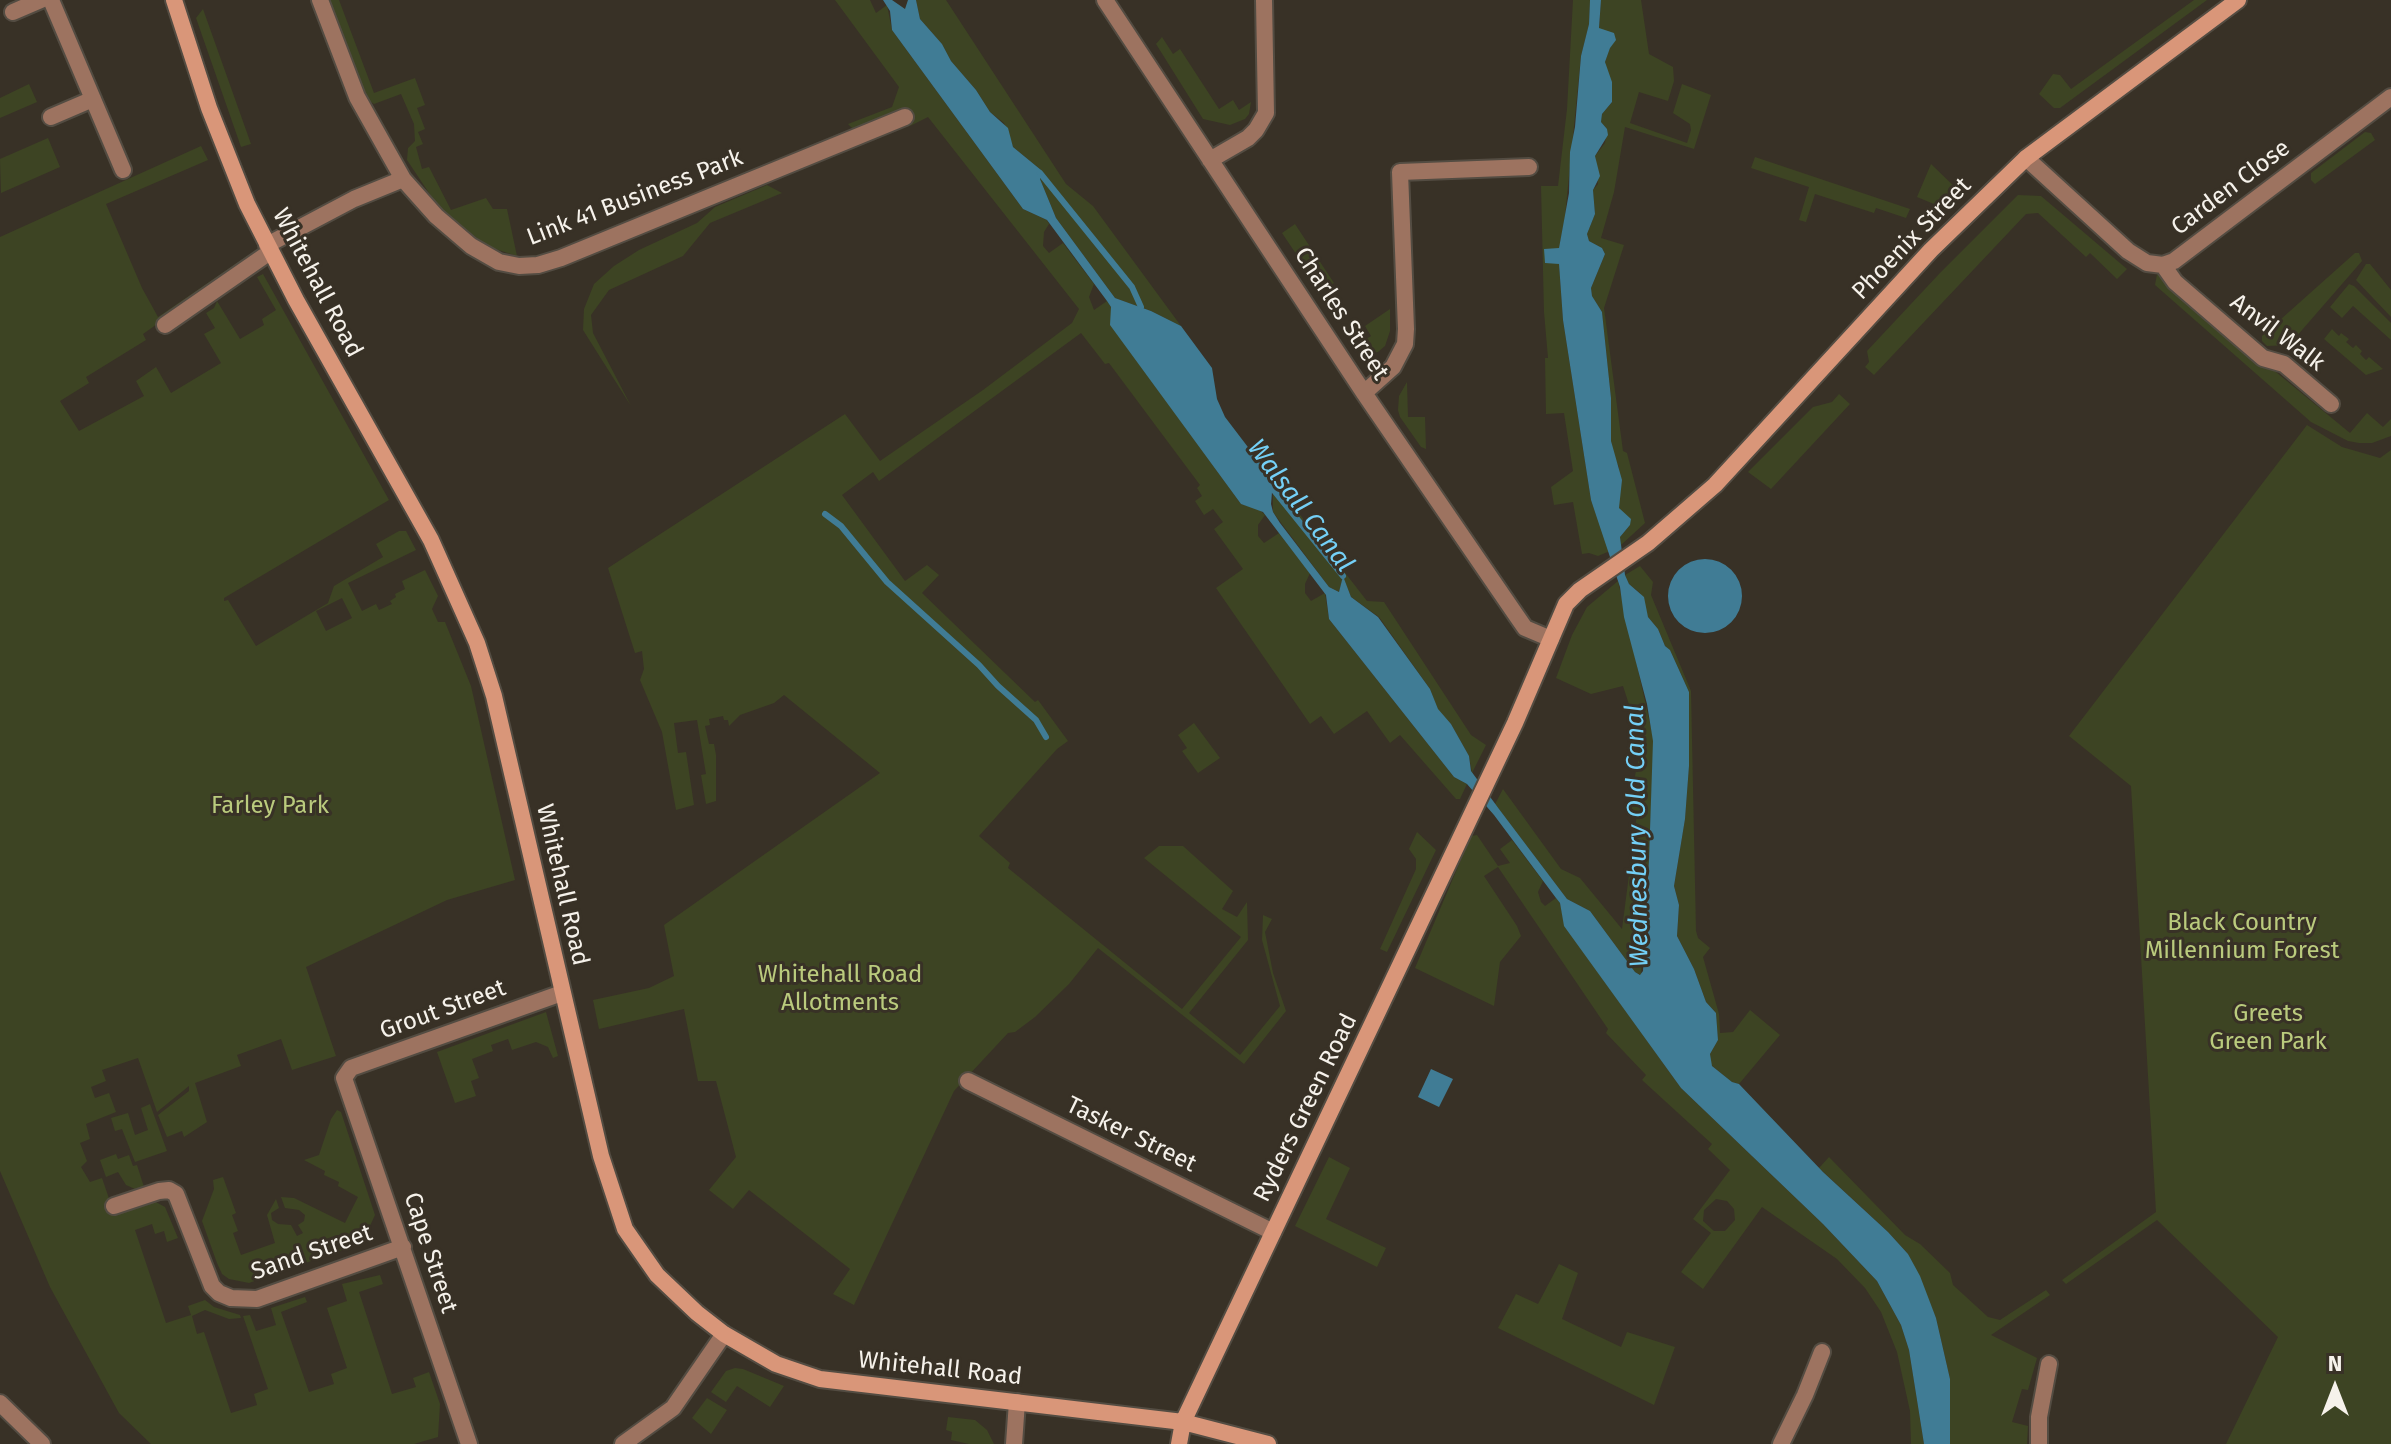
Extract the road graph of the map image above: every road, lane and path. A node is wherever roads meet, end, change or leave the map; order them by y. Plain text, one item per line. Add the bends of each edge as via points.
1 (41, 0) edge
2 (51, 0) edge
3 (320, 0) edge
4 (1105, 0) edge
5 (1264, 0) edge
6 (2238, 0) edge
7 (176, 1) edge
8 (13, 12) dead end
9 (2391, 97) edge
10 (93, 99) junction
11 (51, 117) dead end
12 (905, 117) dead end
13 (2026, 158) junction
14 (1210, 160) junction
15 (1529, 167) dead end
16 (123, 170) dead end
17 (403, 179) junction
18 (269, 248) junction
19 (2163, 265) junction
20 (165, 325) dead end
21 (1364, 393) junction
22 (2331, 404) dead end
23 (1551, 639) junction
24 (562, 993) junction
25 (344, 1078) joint
26 (968, 1081) dead end
27 (114, 1206) dead end
28 (1273, 1232) junction
29 (403, 1247) junction
30 (724, 1334) junction
31 (1822, 1352) dead end
32 (2049, 1364) dead end
33 (1017, 1402) junction
34 (0, 1403) edge
35 (1183, 1422) junction
36 (42, 1444) edge
37 (469, 1444) edge
38 (623, 1444) edge
39 (1014, 1444) edge
40 (1179, 1444) edge
41 (1268, 1444) edge
42 (1781, 1444) edge
43 (2039, 1444) edge

1 - 8 street
2 - 10 street
3 - 17 street, Link 41 Business Park via 357,97
4 - 14 street, Charles Street
5 - 14 street via 1266,113 1248,138
6 - 13 main road, Phoenix Street
7 - 18 main road, Whitehall Road via 223,144
9 - 19 street, Carden Close
10 - 11 street
10 - 16 street
12 - 17 street, Link 41 Business Park via 538,265 499,262 471,246
13 - 19 street, Carden Close via 2128,251 2147,263
13 - 23 main road, Phoenix Street via 1931,250 1715,485 1566,604
14 - 21 street, Charles Street
15 - 21 street via 1400,172 1405,344 1393,367
17 - 18 street via 354,199
18 - 20 street
18 - 24 main road, Whitehall Road via 431,540 477,643
19 - 22 street, Anvil Walk via 2175,282 2263,358 2284,364
21 - 23 street, Charles Street via 1525,628
23 - 28 main road, Ryders Green Road
24 - 25 street, Grout Street via 351,1068
24 - 30 main road, Whitehall Road via 601,1156 625,1229 657,1275
25 - 29 street, Cape Street
26 - 28 street, Tasker Street
27 - 29 street, Sand Street via 159,1191 176,1194 212,1286 231,1298 257,1299
28 - 35 main road, Ryders Green Road
29 - 37 street, Cape Street
30 - 33 main road, Whitehall Road via 776,1364 820,1379
30 - 38 street via 673,1408
31 - 42 street
32 - 43 street
33 - 35 main road, Whitehall Road
33 - 39 street
34 - 36 street
35 - 40 main road, Ryders Green Road
35 - 41 main road, Whitehall Road

